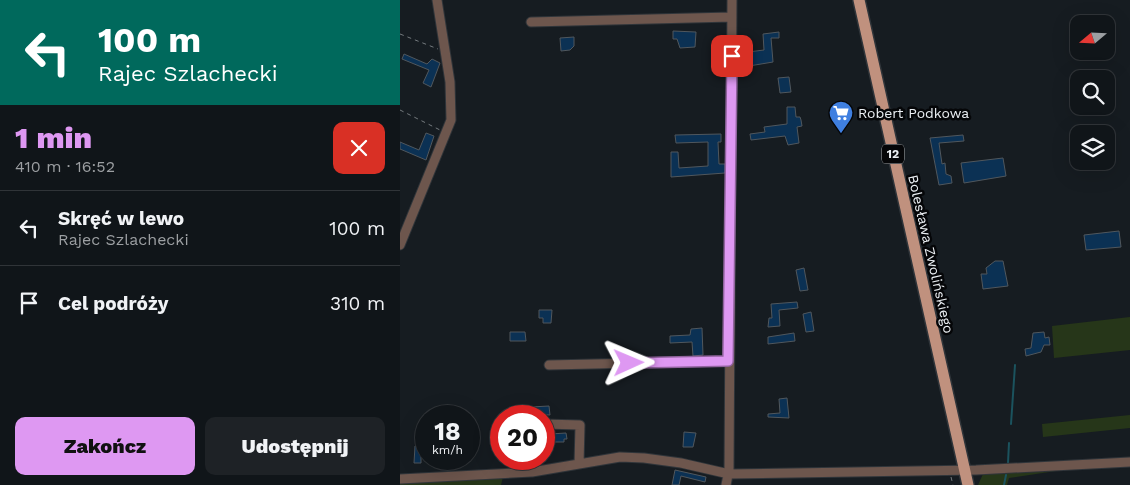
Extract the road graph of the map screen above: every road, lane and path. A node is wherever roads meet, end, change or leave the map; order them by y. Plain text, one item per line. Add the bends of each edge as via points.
1 (437, 0) edge
2 (732, 0) edge
3 (859, 0) edge
4 (732, 17) junction
5 (531, 22) dead end
6 (400, 34) edge
7 (445, 52) junction
8 (400, 110) edge
9 (447, 134) junction
10 (400, 244) edge
11 (728, 361) junction
12 (549, 365) dead end
13 (555, 424) edge
14 (1130, 462) edge
15 (580, 464) junction
16 (964, 469) junction
17 (729, 474) junction
18 (400, 479) edge
19 (726, 485) edge
20 (968, 485) edge

1 - 7 street
2 - 4 street
3 - 16 main road, Bolesława Zwolińskiego / 12
4 - 5 street
4 - 11 street
6 - 7 path
7 - 9 street via 452,105
8 - 9 path
9 - 10 street
11 - 12 street
11 - 17 street
13 - 15 street via 580,425
14 - 16 street
15 - 17 street via 644,458
15 - 18 street via 532,472
16 - 17 street
16 - 20 main road, Bolesława Zwolińskiego / 12
17 - 19 street

